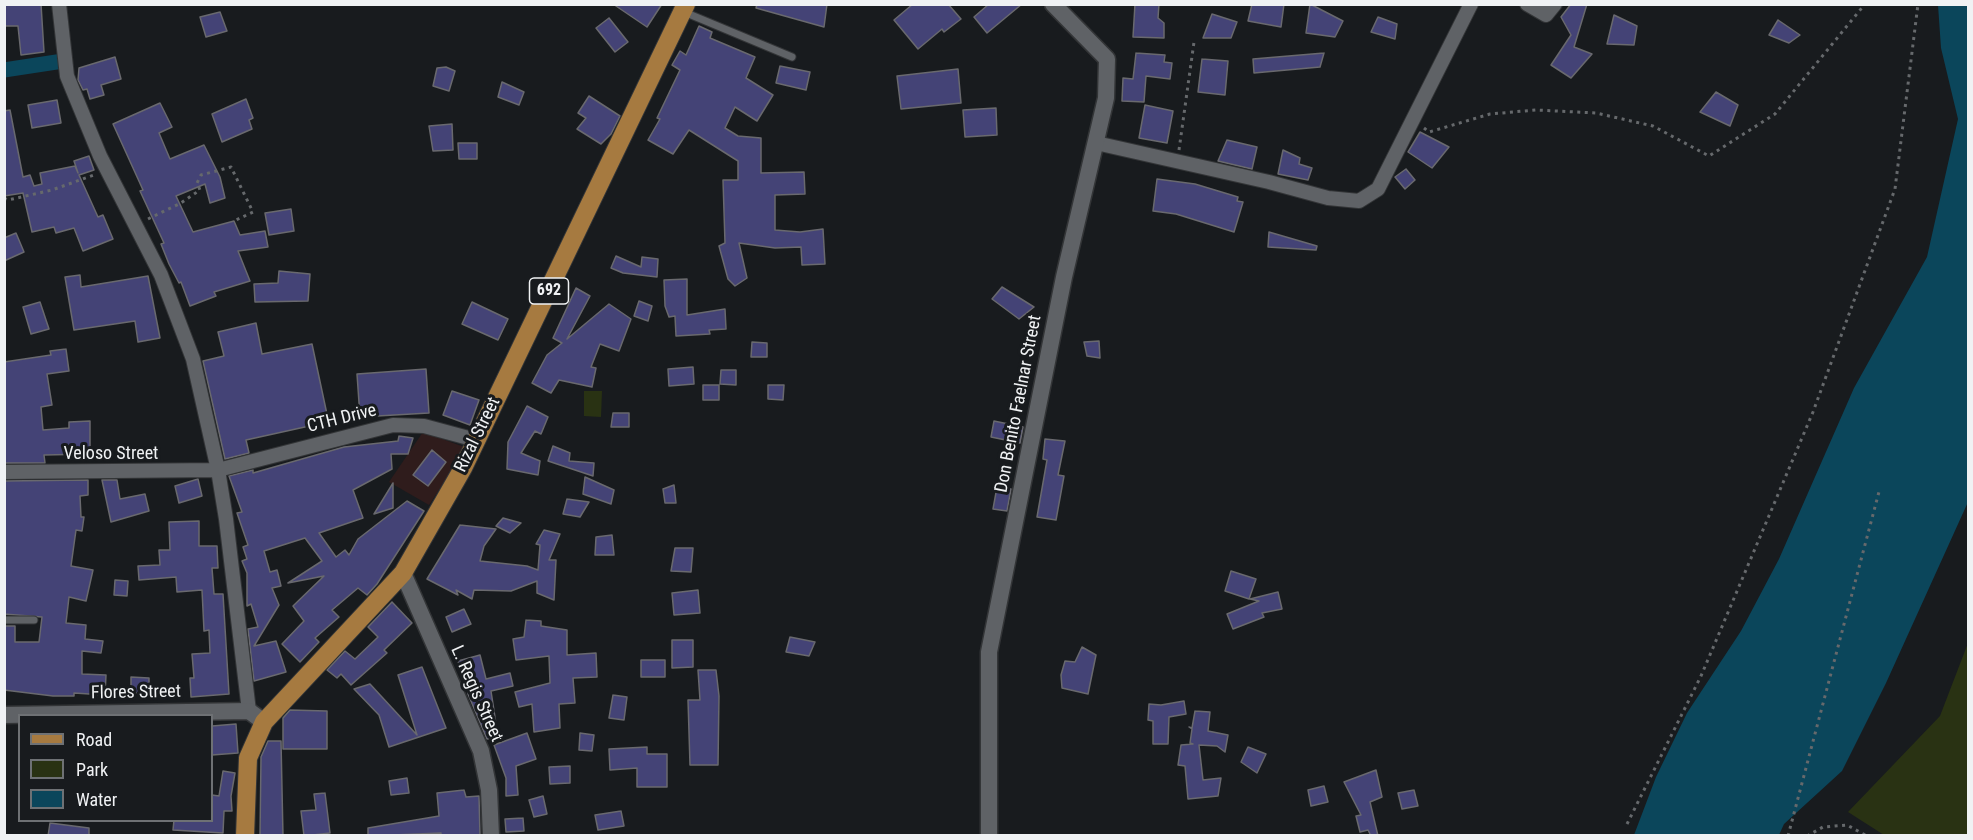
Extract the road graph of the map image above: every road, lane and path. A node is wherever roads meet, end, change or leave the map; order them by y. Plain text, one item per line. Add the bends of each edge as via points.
1 (59, 4) edge
2 (1053, 4) edge
3 (1471, 4) edge
4 (1527, 4) edge
5 (1555, 4) edge
6 (1865, 4) edge
7 (1918, 4) edge
8 (684, 8) edge
9 (1194, 42) dead end
10 (792, 57) dead end
11 (1414, 119) junction
12 (1096, 143) junction
13 (1178, 162) junction
14 (107, 170) junction
15 (4, 198) edge
16 (234, 221) dead end
17 (135, 224) junction
18 (476, 440) junction
19 (218, 470) junction
20 (4, 472) edge
21 (1880, 488) dead end
22 (402, 573) junction
23 (4, 620) edge
24 (34, 620) dead end
25 (213, 716) edge
26 (257, 716) junction
27 (1627, 824) dead end
28 (245, 836) edge
29 (491, 836) edge
30 (989, 836) edge
31 (1788, 836) edge
32 (1807, 836) edge
33 (1867, 836) edge

1 - 14 street via 68,76
2 - 12 street, Don Benito Faelnar Street via 1107,59 1106,98
3 - 11 street
4 - 5 street via 1546,15
6 - 11 path via 1775,114 1708,156 1653,126 1596,113 1536,110 1490,114 1429,132
7 - 27 path via 1895,189 1887,212 1813,412 1701,676
8 - 10 lane
8 - 18 main road, Rizal Street / 692
9 - 13 path
11 - 13 street via 1378,189 1359,201 1328,198
12 - 13 street
12 - 30 street, Don Benito Faelnar Street via 1064,277 989,652
14 - 15 path via 52,190
14 - 17 street
16 - 17 path via 253,212 231,166 201,175 197,183 200,190 192,196
17 - 19 street via 161,275 193,359
18 - 19 street, CTH Drive via 424,426 393,425
18 - 22 main road, Rizal Street / 692
19 - 20 street, Veloso Street
19 - 26 street
21 - 31 path
22 - 26 main road, Rizal Street / 692
22 - 29 street, L. Regis Street via 481,751 489,790
23 - 24 lane
25 - 26 street, Flores Street
26 - 28 main road, Rizal Street / 692 via 248,758
32 - 33 path via 1823,827 1847,825

